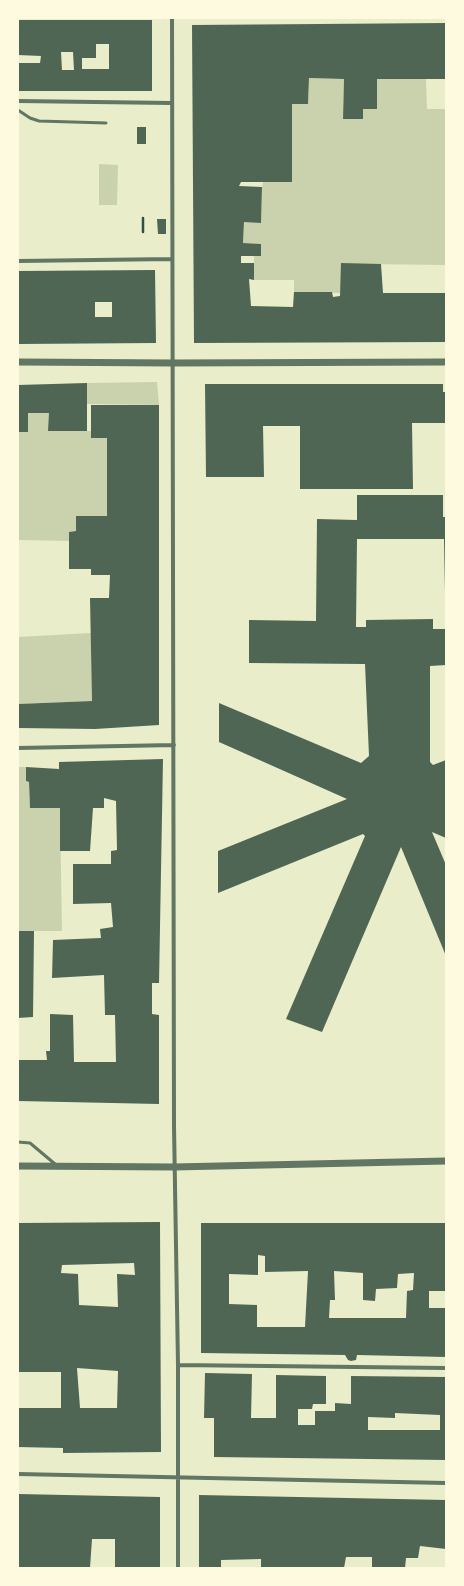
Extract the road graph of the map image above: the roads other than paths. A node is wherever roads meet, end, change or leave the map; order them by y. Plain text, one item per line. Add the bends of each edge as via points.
1 (172, 18) edge
2 (18, 101) edge
3 (172, 103) junction
4 (18, 110) edge
5 (106, 123) dead end
6 (172, 260) junction
7 (18, 261) edge
8 (18, 362) edge
9 (446, 362) edge
10 (173, 363) junction
11 (174, 745) junction
12 (18, 748) edge
13 (18, 1142) edge
14 (446, 1161) edge
15 (18, 1166) edge
16 (58, 1167) junction
17 (174, 1167) junction
18 (178, 1365) junction
19 (446, 1368) edge
20 (18, 1474) edge
21 (178, 1478) junction
22 (446, 1483) edge
23 (178, 1568) edge

1 - 3 street
2 - 3 street
3 - 6 street
4 - 5 lane via 30,118 39,120
6 - 7 street
6 - 10 street
8 - 10 street
9 - 10 street
10 - 11 street
11 - 12 street
11 - 17 street
13 - 16 lane via 30,1143
14 - 17 street
15 - 16 street
16 - 17 street
17 - 18 street
18 - 19 street
18 - 21 street
20 - 21 street
21 - 22 street
21 - 23 street

